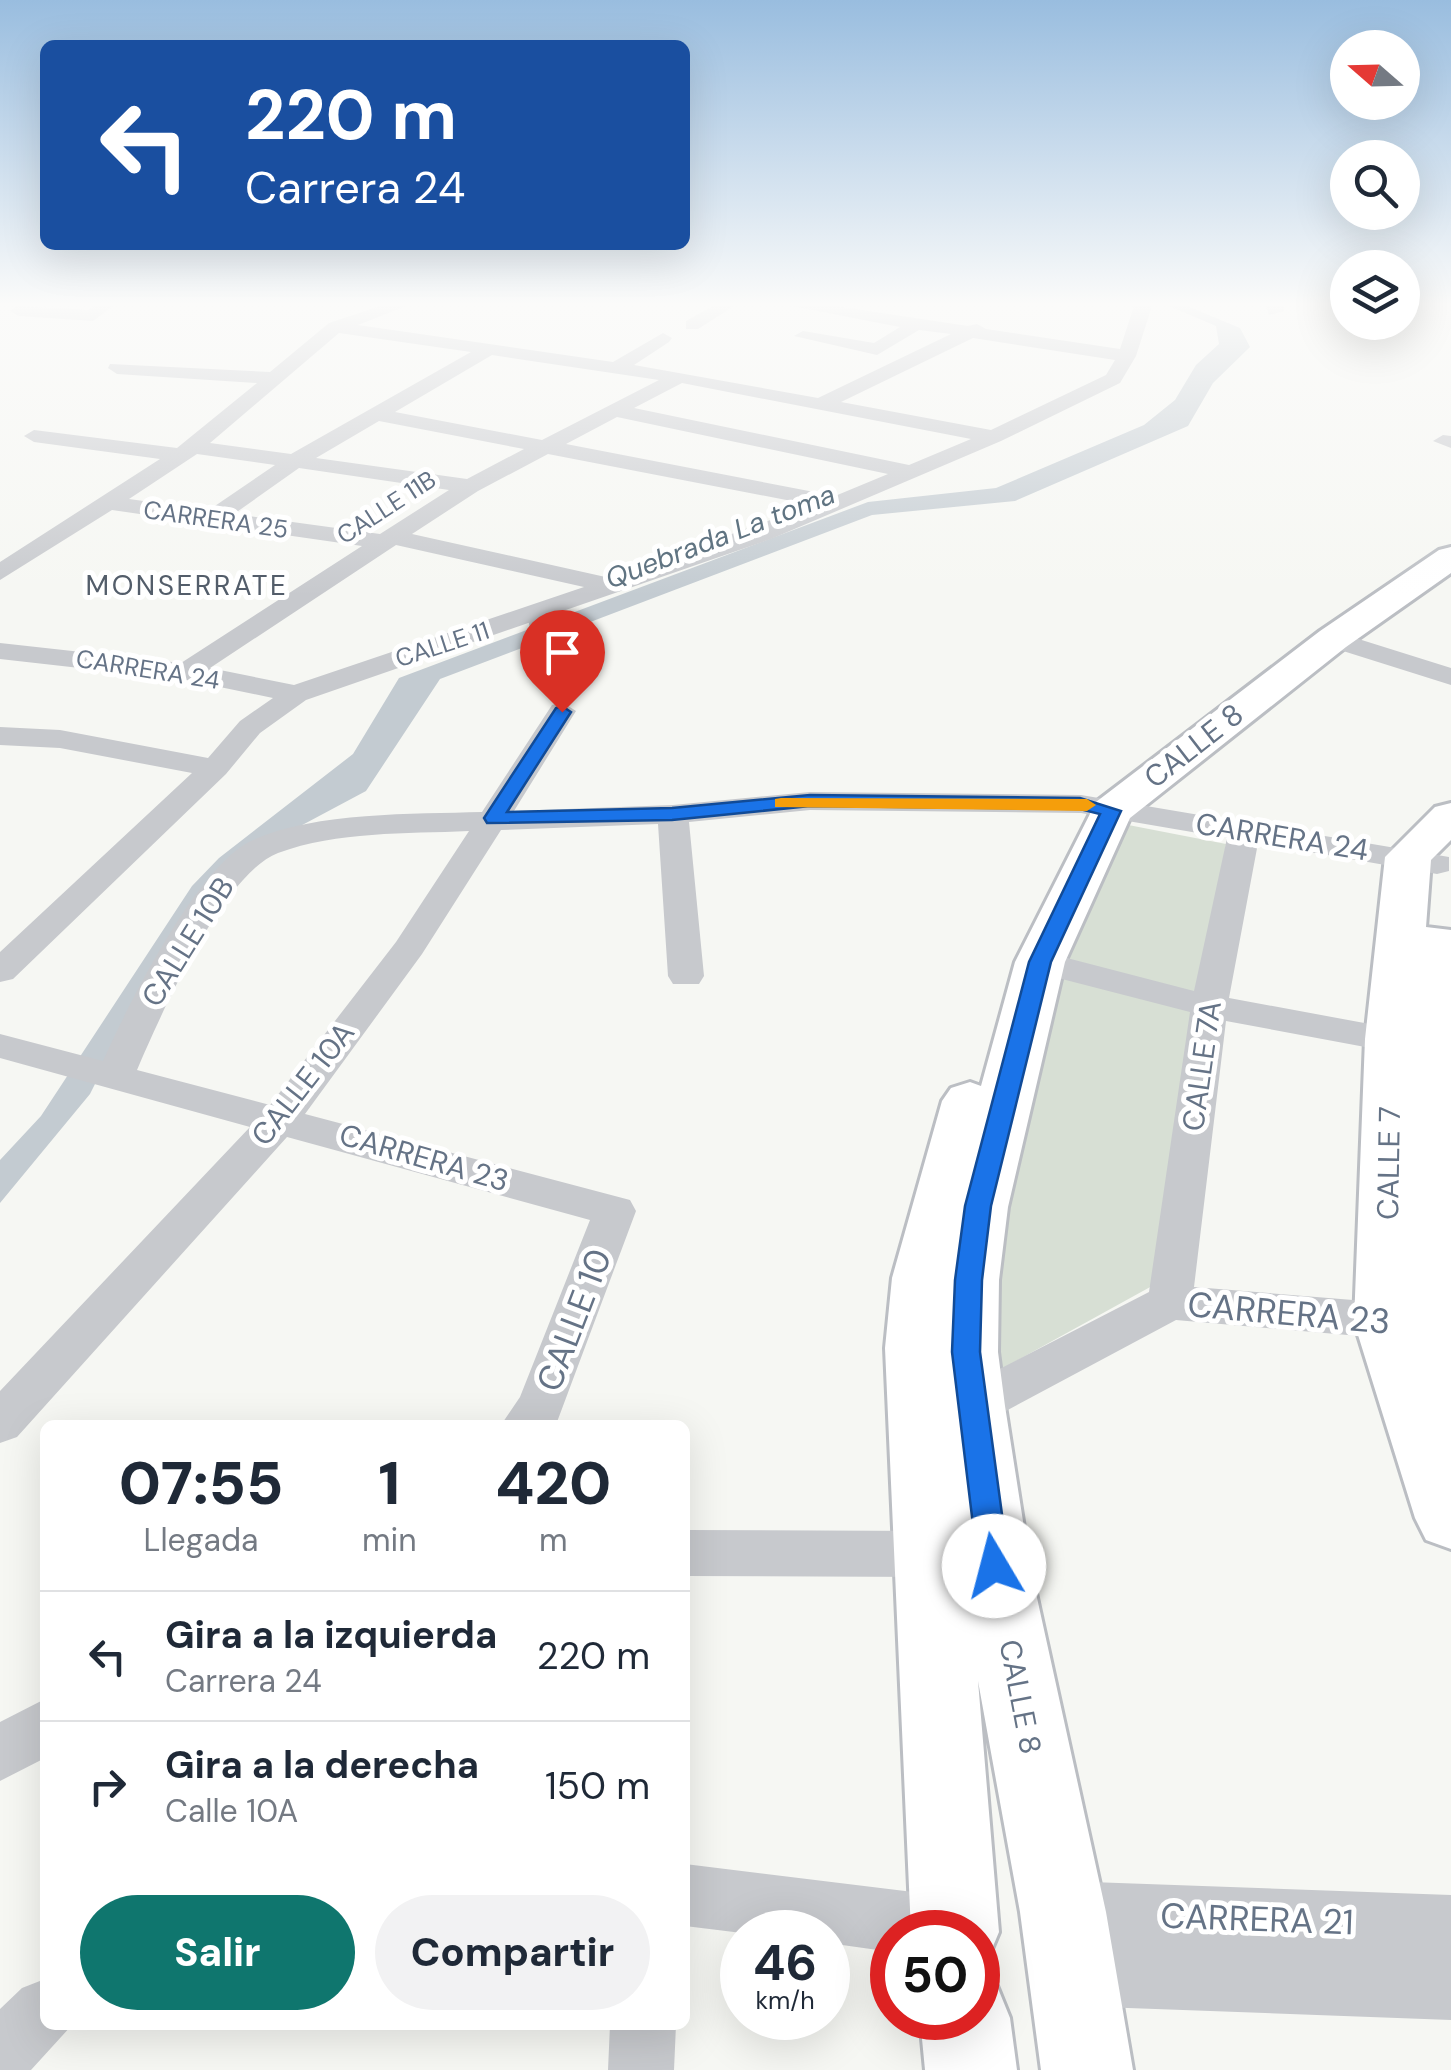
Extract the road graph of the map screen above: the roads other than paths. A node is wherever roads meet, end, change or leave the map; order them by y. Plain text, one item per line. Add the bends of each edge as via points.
1 (244, 403) edge
2 (396, 403) edge
3 (627, 403) edge
4 (823, 403) edge
5 (1068, 403) edge
6 (612, 410) junction
7 (375, 414) junction
8 (34, 436) dead end
9 (994, 436) junction
10 (544, 444) junction
11 (186, 451) junction
12 (298, 460) junction
13 (911, 472) junction
14 (470, 486) junction
15 (109, 502) junction
16 (842, 504) junction
17 (212, 520) junction
18 (1451, 534) edge
19 (387, 540) junction
20 (1451, 557) edge
21 (0, 574) edge
22 (614, 586) junction
23 (533, 614) junction
24 (1334, 639) junction
25 (0, 651) edge
26 (186, 672) junction
27 (1451, 678) edge
28 (296, 694) junction
29 (557, 703) joint
30 (0, 736) edge
31 (215, 768) junction
32 (1096, 807) junction
33 (672, 814) junction
34 (494, 818) junction
35 (1244, 831) junction
36 (290, 840) joint
37 (1437, 847) edge
38 (1040, 962) junction
39 (0, 971) edge
40 (686, 976) dead end
41 (1209, 1006) junction
42 (0, 1046) edge
43 (1424, 1046) edge
44 (101, 1071) junction
45 (281, 1118) junction
46 (615, 1211) joint
47 (1170, 1302) junction
48 (1420, 1324) edge
49 (1451, 1399) edge
50 (972, 1406) junction
51 (529, 1420) edge
52 (0, 1422) edge
53 (1451, 1518) edge
54 (690, 1553) edge
55 (928, 1554) junction
56 (40, 1730) edge
57 (0, 1753) edge
58 (690, 1896) edge
59 (954, 1910) edge
60 (1063, 1912) junction
61 (870, 1919) edge
62 (1451, 1926) edge
63 (1072, 1974) junction
64 (1451, 1988) edge
65 (40, 2016) edge
66 (643, 2030) edge
67 (968, 2040) edge
68 (0, 2054) edge
69 (642, 2070) edge
70 (972, 2070) edge
71 (1087, 2070) edge

1 - 11 street
2 - 7 street
3 - 6 street, CALLE 11B
4 - 9 street
5 - 9 street, CALLE 11
6 - 10 street, CALLE 11B
6 - 13 street
7 - 10 street
7 - 12 street
8 - 11 street
9 - 13 street, CALLE 11
10 - 14 street, CALLE 11B
10 - 16 street
11 - 12 street
11 - 15 street
12 - 14 street
12 - 17 street
13 - 16 street, CALLE 11
14 - 19 street, CALLE 11B
15 - 17 street, CARRERA 25
15 - 21 street
16 - 22 street, CALLE 11
17 - 19 street, CARRERA 25
18 - 32 main road, CALLE 8 via 1305,632
19 - 22 street, CARRERA 25
19 - 26 street, CALLE 11B
20 - 24 main road, CALLE 8
22 - 23 street, CALLE 11
23 - 28 street, CALLE 11
23 - 29 lane
24 - 27 street
24 - 32 main road, CALLE 8
25 - 26 street, CARRERA 24
26 - 28 street, CARRERA 24
28 - 31 street, CALLE 11 via 250,727
29 - 34 street, CALLE 10A
30 - 31 street
31 - 39 street, CALLE 11
32 - 33 street, CARRERA 24 via 810,800
32 - 35 street, CARRERA 24
32 - 38 main road, CALLE 8
32 - 55 main road, CALLE 8 via 1008,972 923,1278 918,1348
33 - 34 street, CARRERA 24
33 - 40 street
34 - 36 street, CARRERA 24 via 352,826
34 - 45 street, CALLE 10A via 410,946
35 - 37 street, CARRERA 24
35 - 41 street, CALLE 7A
36 - 44 street, CALLE 10B via 264,847 235,867
37 - 43 main road, CALLE 7
38 - 41 street
38 - 50 main road, CALLE 8 via 978,1206 967,1316
41 - 43 street
41 - 47 street, CALLE 7A
42 - 44 street, CARRERA 23
43 - 48 main road, CALLE 7
44 - 45 street, CARRERA 23
45 - 46 street, CARRERA 23
45 - 52 street, CALLE 10A
46 - 51 street, CALLE 10 via 540,1408
47 - 48 street, CARRERA 23
47 - 50 street, CARRERA 23
48 - 49 main road, CALLE 7
48 - 53 main road, CALLE 7
50 - 60 main road, CALLE 8 via 994,1566
54 - 55 street
55 - 59 main road, CALLE 8
56 - 57 street
58 - 61 street
60 - 62 street, CARRERA 21
60 - 63 main road, CALLE 8
63 - 64 street, CARRERA 21
63 - 71 main road, CALLE 8
65 - 68 street
66 - 69 street
67 - 70 main road

